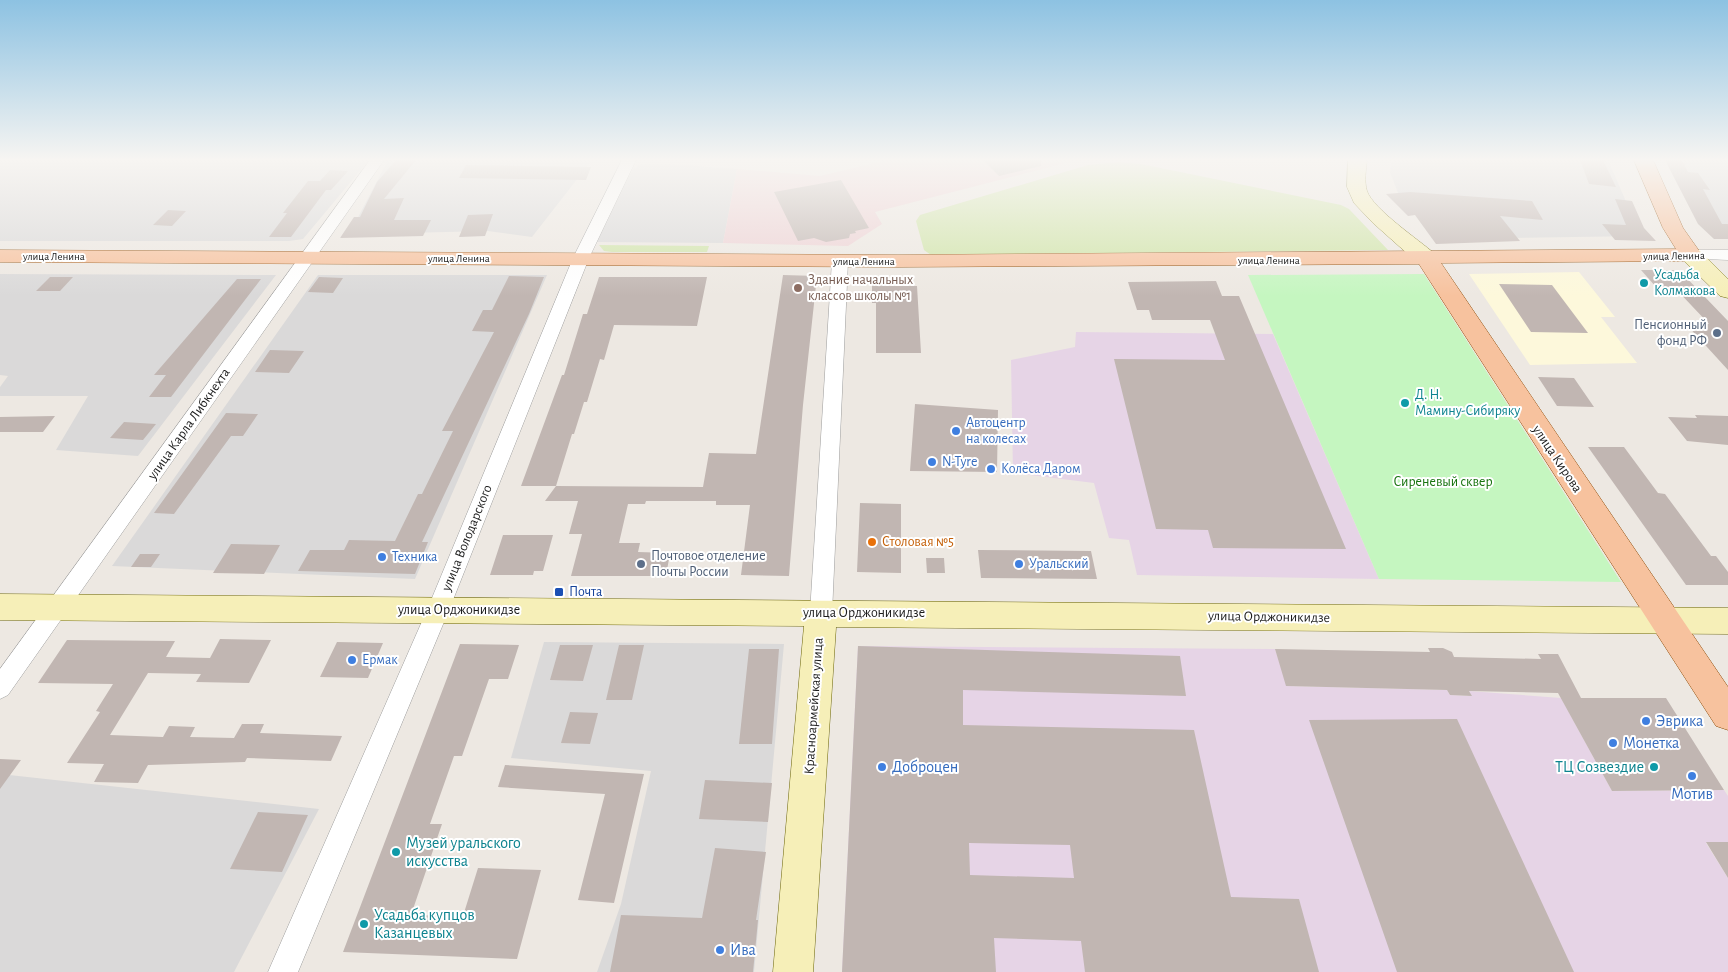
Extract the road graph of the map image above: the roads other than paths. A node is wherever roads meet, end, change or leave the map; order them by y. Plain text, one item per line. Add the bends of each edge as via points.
1 (345, 205) edge
2 (606, 205) edge
3 (1368, 205) edge
4 (1663, 205) edge
5 (1691, 255) junction
6 (1728, 255) edge
7 (0, 256) edge
8 (307, 258) junction
9 (580, 258) junction
10 (1427, 259) junction
11 (840, 261) junction
12 (1728, 291) edge
13 (0, 607) edge
14 (59, 607) junction
15 (438, 610) junction
16 (821, 613) junction
17 (1665, 620) junction
18 (1728, 621) edge
19 (0, 688) edge
20 (1728, 715) edge
21 (283, 972) edge
22 (793, 972) edge

1 - 8 street, улица Карла Либкнехта
2 - 9 street, улица Володарского
3 - 10 main road, улица Кирова
4 - 5 main road
5 - 6 street, улица Ленина
5 - 10 main road, улица Ленина
5 - 12 main road
7 - 8 main road, улица Ленина
8 - 9 main road, улица Ленина
8 - 14 street, улица Карла Либкнехта
9 - 11 main road, улица Ленина
9 - 15 street, улица Володарского
10 - 11 main road, улица Ленина
10 - 17 main road, улица Кирова
11 - 16 street, Красноармейская улица
13 - 14 main road, улица Орджоникидзе
14 - 15 main road, улица Орджоникидзе
14 - 19 street, улица Карла Либкнехта
15 - 16 main road, улица Орджоникидзе
15 - 21 street, улица Володарского
16 - 17 main road, улица Орджоникидзе
16 - 22 main road, Красноармейская улица
17 - 18 main road, улица Орджоникидзе
17 - 20 main road, улица Кирова

